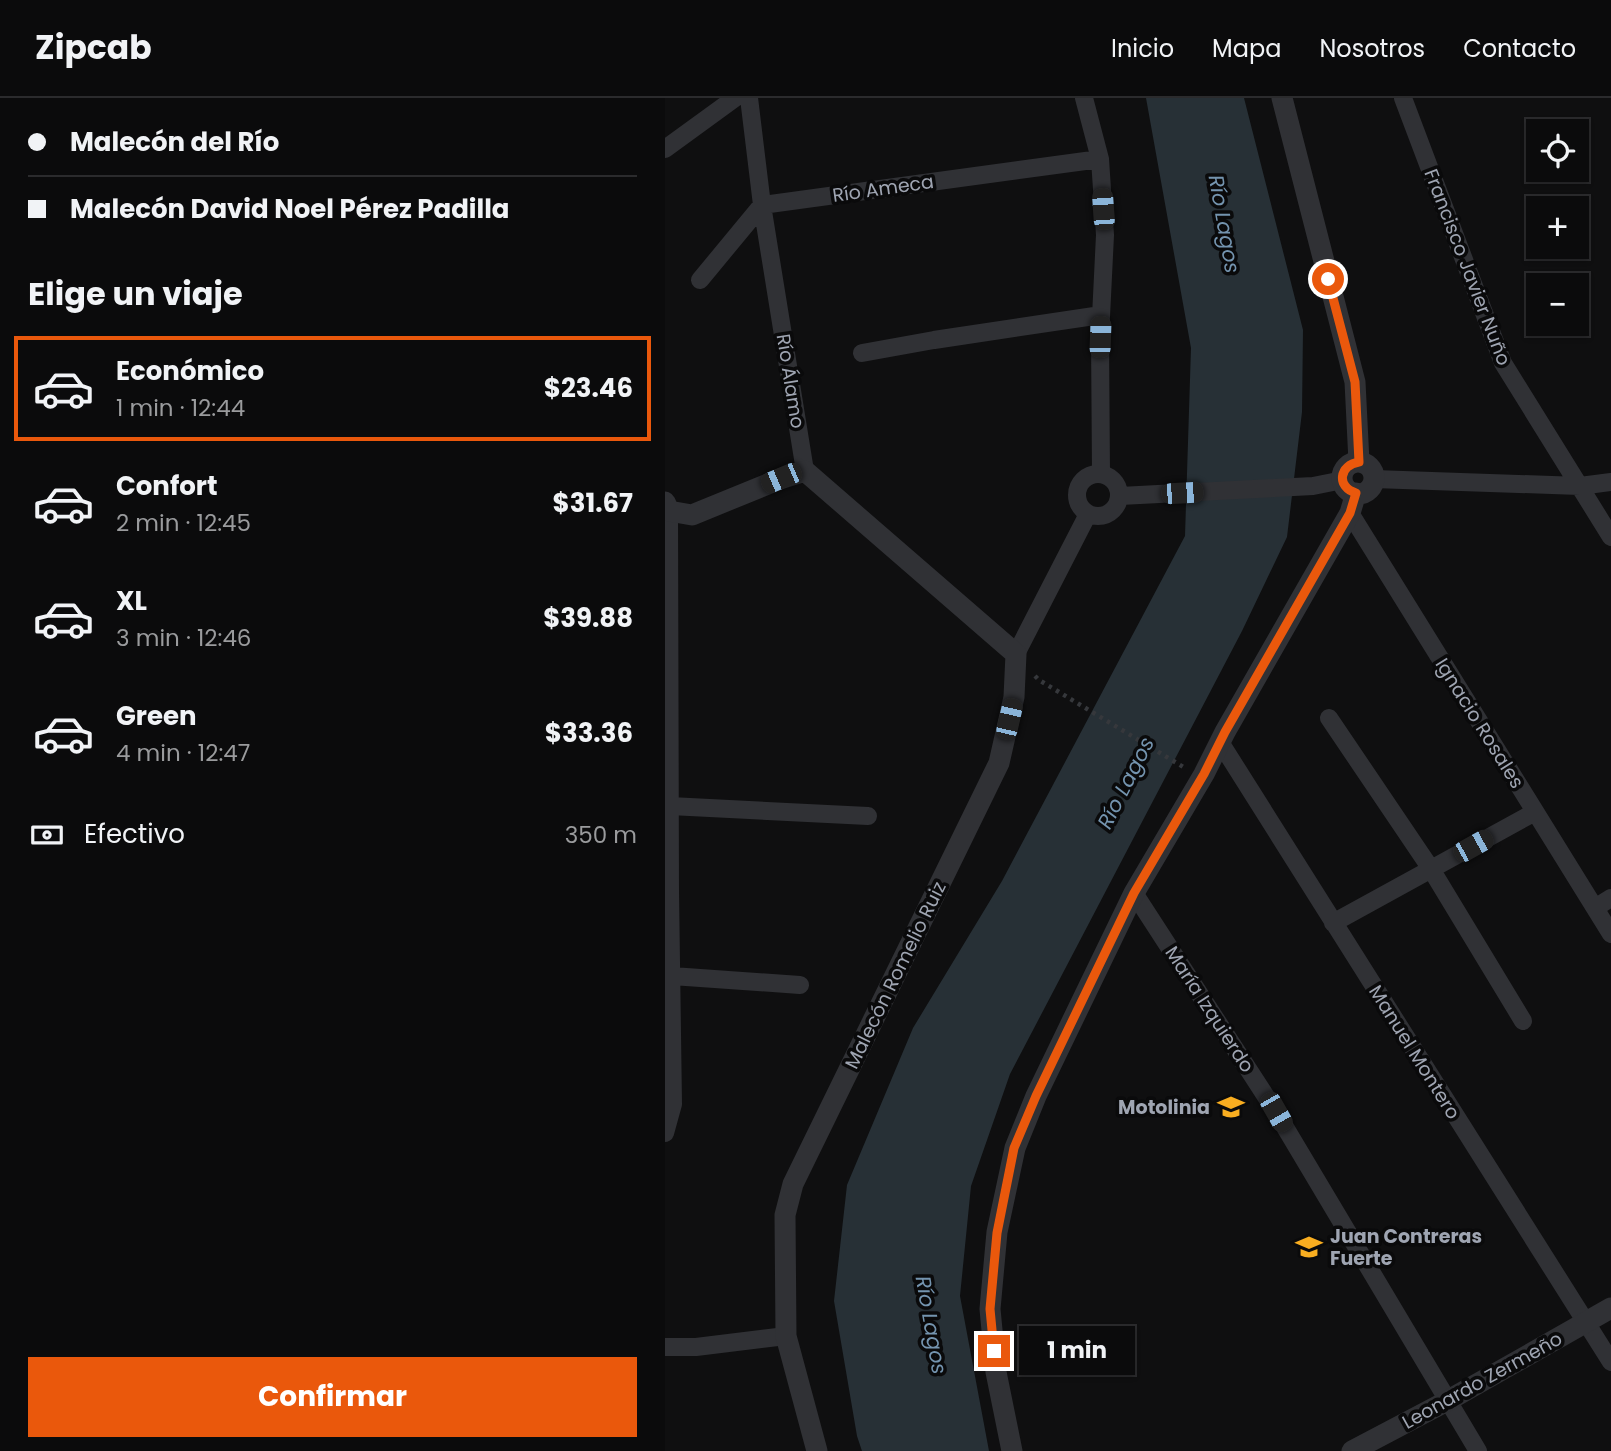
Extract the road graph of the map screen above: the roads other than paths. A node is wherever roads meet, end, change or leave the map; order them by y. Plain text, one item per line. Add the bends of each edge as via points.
1 (735, 98) edge
2 (749, 98) edge
3 (1084, 98) edge
4 (1282, 98) edge
5 (1403, 98) edge
6 (665, 149) edge
7 (1100, 159) junction
8 (762, 205) junction
9 (699, 280) dead end
10 (1101, 315) junction
11 (862, 353) dead end
12 (1359, 462) junction
13 (805, 471) junction
14 (1101, 474) junction
15 (1374, 479) junction
16 (1611, 482) edge
17 (1580, 486) junction
18 (1350, 495) junction
19 (1120, 496) junction
20 (667, 506) edge
21 (1088, 514) junction
22 (1611, 537) edge
23 (1016, 654) junction
24 (1329, 718) dead end
25 (1220, 742) junction
26 (668, 805) edge
27 (1535, 812) junction
28 (868, 816) dead end
29 (1431, 869) junction
30 (1134, 893) junction
31 (1611, 898) edge
32 (1595, 908) junction
33 (1333, 923) junction
34 (1611, 934) edge
35 (672, 976) junction
36 (800, 985) dead end
37 (1523, 1021) dead end
38 (665, 1133) edge
39 (1611, 1308) edge
40 (1587, 1322) junction
41 (786, 1336) junction
42 (665, 1347) edge
43 (1611, 1362) edge
44 (1447, 1401) junction
45 (817, 1451) edge
46 (1012, 1451) edge
47 (1352, 1451) edge
48 (1478, 1451) edge

1 - 6 street
2 - 8 street, Río Álamo
3 - 7 street
4 - 12 street via 1355,382
5 - 17 street, Francisco Javier Nuño via 1503,363
7 - 8 street, Río Ameca
7 - 10 street via 1105,235
8 - 9 street
8 - 13 street, Río Álamo
10 - 11 street
10 - 14 street
12 - 15 street via 1368,466
12 - 18 street via 1347,466 1343,474
13 - 20 street via 692,515
13 - 23 street
14 - 19 street via 1112,479
14 - 21 street via 1086,477 1077,488 1078,503
15 - 17 street
15 - 18 street via 1370,488
16 - 17 street
17 - 22 street, Francisco Javier Nuño
18 - 19 street via 1313,485
18 - 25 street
18 - 27 street, Ignacio Rosales
19 - 21 street via 1109,514
20 - 26 street
21 - 23 street, Malecón Romelio Ruiz
23 - 41 street, Malecón Romelio Ruiz via 1014,697 999,763 793,1184 785,1215
24 - 29 street
25 - 30 street
25 - 33 street, Manuel Montero
26 - 28 street
26 - 35 street
27 - 29 street
27 - 32 street, Ignacio Rosales
29 - 33 street
29 - 37 street
30 - 44 street, María Izquierdo via 1276,1112
30 - 46 street via 1014,1148 997,1233 990,1309 996,1372
31 - 32 street
32 - 34 street, Ignacio Rosales
33 - 40 street, Manuel Montero
35 - 36 street
35 - 38 street via 673,1104
39 - 40 street, Leonardo Zermeño
40 - 43 street, Manuel Montero
40 - 44 street, Leonardo Zermeño
41 - 42 street
41 - 45 street, Malecón Romelio Ruiz
44 - 47 street, Leonardo Zermeño
44 - 48 street, María Izquierdo

